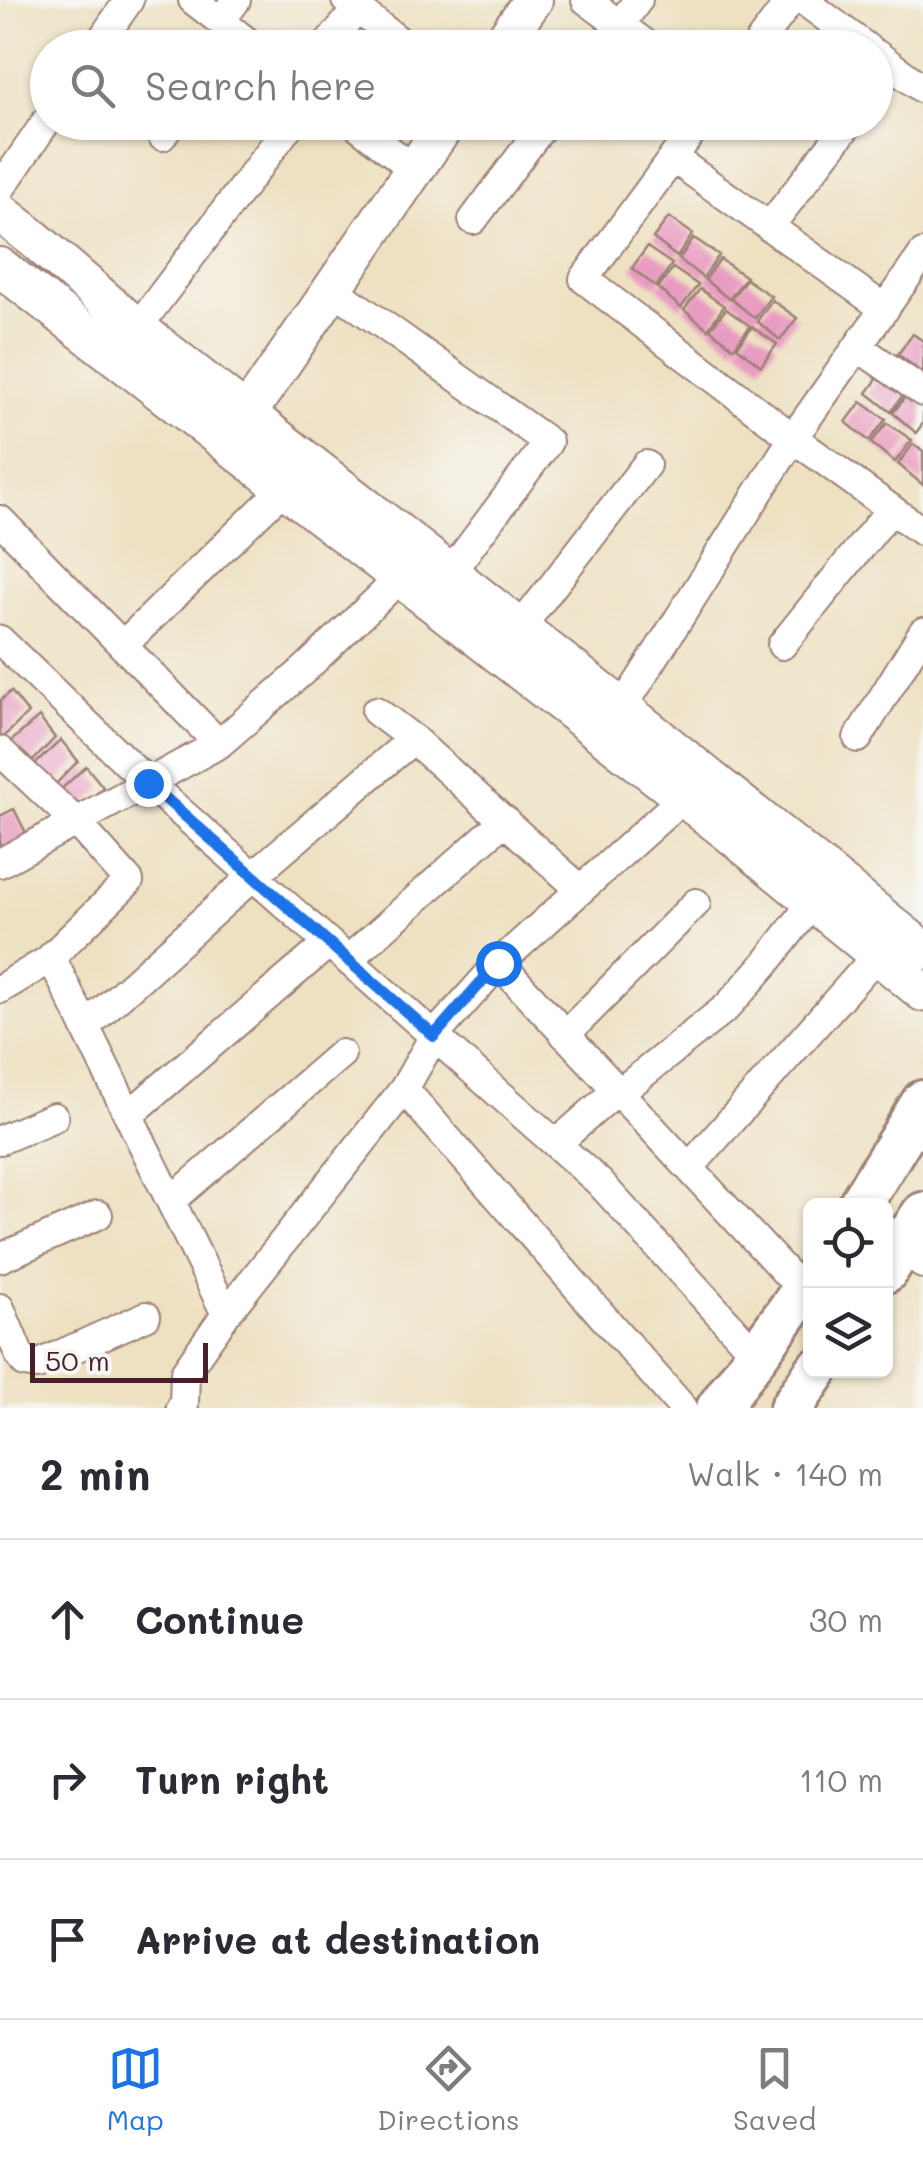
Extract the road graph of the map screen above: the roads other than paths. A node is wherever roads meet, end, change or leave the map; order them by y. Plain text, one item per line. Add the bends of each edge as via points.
1 (129, 0) edge
2 (193, 0) edge
3 (532, 0) edge
4 (586, 0) edge
5 (638, 0) edge
6 (791, 0) edge
7 (803, 0) edge
8 (351, 4) edge
9 (108, 30) edge
10 (236, 30) edge
11 (336, 30) edge
12 (384, 30) edge
13 (511, 30) edge
14 (608, 30) edge
15 (616, 30) edge
16 (768, 30) edge
17 (843, 30) edge
18 (893, 67) edge
19 (923, 89) edge
20 (34, 140) edge
21 (278, 140) edge
22 (376, 140) edge
23 (434, 140) edge
24 (532, 140) edge
25 (686, 140) edge
26 (836, 140) edge
27 (673, 158) junction
28 (415, 170) junction
29 (0, 189) edge
30 (0, 212) edge
31 (472, 220) dead end
32 (769, 226) junction
33 (33, 238) junction
34 (923, 254) edge
35 (1, 270) edge
36 (333, 289) junction
37 (884, 309) junction
38 (137, 328) junction
39 (858, 347) junction
40 (923, 392) edge
41 (237, 428) junction
42 (793, 438) junction
43 (646, 465) dead end
44 (272, 501) dead end
45 (891, 509) junction
46 (0, 520) edge
47 (923, 532) edge
48 (450, 573) junction
49 (400, 577) junction
50 (520, 628) junction
51 (923, 632) edge
52 (0, 640) edge
53 (782, 644) dead end
54 (122, 646) junction
55 (376, 711) dead end
56 (613, 722) junction
57 (858, 738) dead end
58 (413, 739) junction
59 (219, 744) junction
60 (1, 754) edge
61 (148, 783) junction
62 (684, 797) junction
63 (505, 820) junction
64 (76, 822) junction
65 (0, 863) edge
66 (253, 876) junction
67 (580, 890) junction
68 (813, 902) junction
69 (696, 903) dead end
70 (923, 950) edge
71 (338, 952) junction
72 (878, 954) junction
73 (52, 958) junction
74 (498, 963) junction
75 (0, 989) edge
76 (923, 992) edge
77 (85, 1027) junction
78 (566, 1035) junction
79 (434, 1036) junction
80 (341, 1054) dead end
81 (404, 1088) junction
82 (618, 1092) junction
83 (923, 1102) edge
84 (129, 1115) junction
85 (54, 1117) dead end
86 (0, 1140) edge
87 (556, 1144) junction
88 (689, 1168) junction
89 (864, 1198) edge
90 (171, 1202) junction
91 (98, 1215) dead end
92 (0, 1258) edge
93 (803, 1283) edge
94 (806, 1288) edge
95 (0, 1308) edge
96 (226, 1314) junction
97 (146, 1316) dead end
98 (756, 1354) junction
99 (812, 1378) edge
100 (182, 1408) edge
101 (683, 1408) edge
102 (718, 1408) edge
103 (791, 1408) edge

1 - 9 street
2 - 10 street
3 - 13 street
4 - 14 street
5 - 15 street
6 - 16 street
7 - 17 street
8 - 11 street
8 - 12 street
18 - 19 street
20 - 29 street
21 - 38 street
22 - 28 street
23 - 28 street
24 - 31 street
25 - 27 street
26 - 32 street
27 - 32 street
27 - 42 street via 584,279
28 - 36 street
30 - 33 street
32 - 37 street
33 - 35 street
33 - 38 street
34 - 37 street
35 - 41 street
36 - 41 street
36 - 48 street via 548,442
37 - 39 street
38 - 41 street
39 - 40 street
39 - 42 street
41 - 48 street
41 - 49 street
42 - 45 street
42 - 56 street
43 - 50 street
44 - 54 street
45 - 47 street
45 - 53 street
46 - 54 street
48 - 50 street
49 - 56 street
49 - 59 street
50 - 56 street
51 - 57 street
52 - 61 street
54 - 59 street
55 - 58 street
56 - 62 street
56 - 70 street
58 - 63 street
58 - 66 street
59 - 61 street
60 - 64 street
61 - 64 street
61 - 66 street
62 - 67 street
62 - 68 street
63 - 67 street
63 - 71 street
64 - 65 street
64 - 73 street via 129,882
66 - 71 street
66 - 77 street
67 - 74 street
68 - 72 street
68 - 82 street via 727,1007
69 - 78 street
71 - 79 street
71 - 84 street
72 - 76 street
72 - 88 street
73 - 75 street
73 - 77 street
74 - 78 street
74 - 79 street
77 - 84 street
78 - 82 street
79 - 81 street
79 - 87 street
80 - 90 street
81 - 96 street
81 - 101 street
82 - 87 street
82 - 88 street
83 - 89 main road
84 - 90 street
85 - 86 street
87 - 98 street
88 - 93 street
90 - 96 street
91 - 92 street
94 - 98 main road
95 - 97 street via 19,1354 37,1365
96 - 100 street via 186,1372
98 - 102 main road
99 - 103 main road

